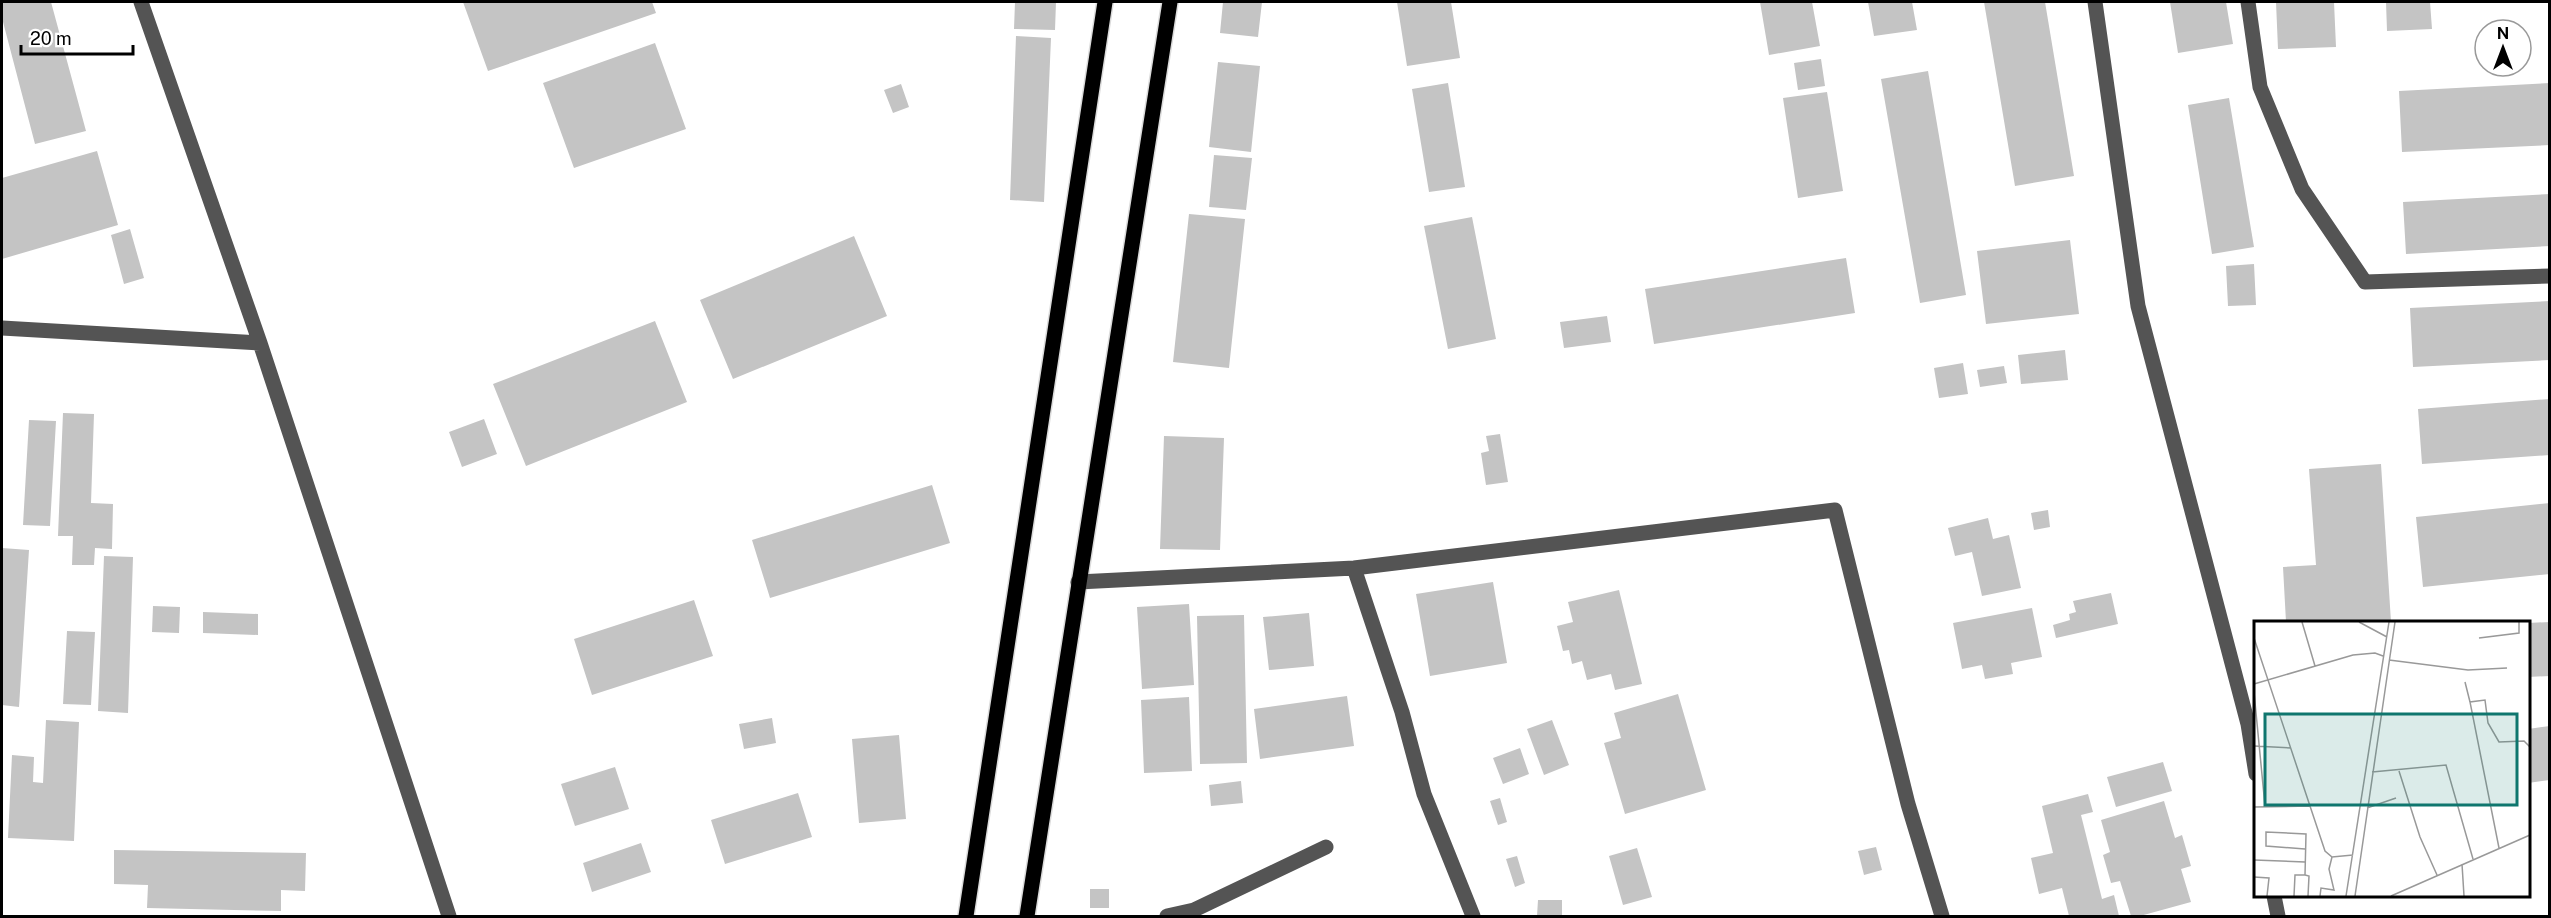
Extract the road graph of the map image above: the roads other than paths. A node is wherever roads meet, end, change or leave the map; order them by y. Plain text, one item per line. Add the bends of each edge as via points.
1 (141, 2) edge
2 (1105, 2) edge
3 (1170, 2) edge
4 (2095, 2) edge
5 (2248, 2) edge
6 (2550, 276) edge
7 (2, 328) edge
8 (260, 343) junction
9 (1354, 568) junction
10 (1078, 582) junction
11 (2254, 762) edge
12 (1326, 847) dead end
13 (2274, 897) edge
14 (449, 916) edge
15 (966, 916) edge
16 (1027, 916) edge
17 (1167, 916) edge
18 (1473, 916) edge
19 (1942, 916) edge
20 (2278, 916) edge

1 - 8 street
2 - 15 main road
3 - 10 main road
4 - 11 street via 2138,306 2248,724
5 - 6 street via 2260,87 2302,189 2366,282
7 - 8 street
8 - 14 street
9 - 10 street
9 - 18 street via 1402,712 1424,794
9 - 19 street via 1835,510 1908,804
10 - 16 main road
12 - 17 street via 1194,910
13 - 20 street

